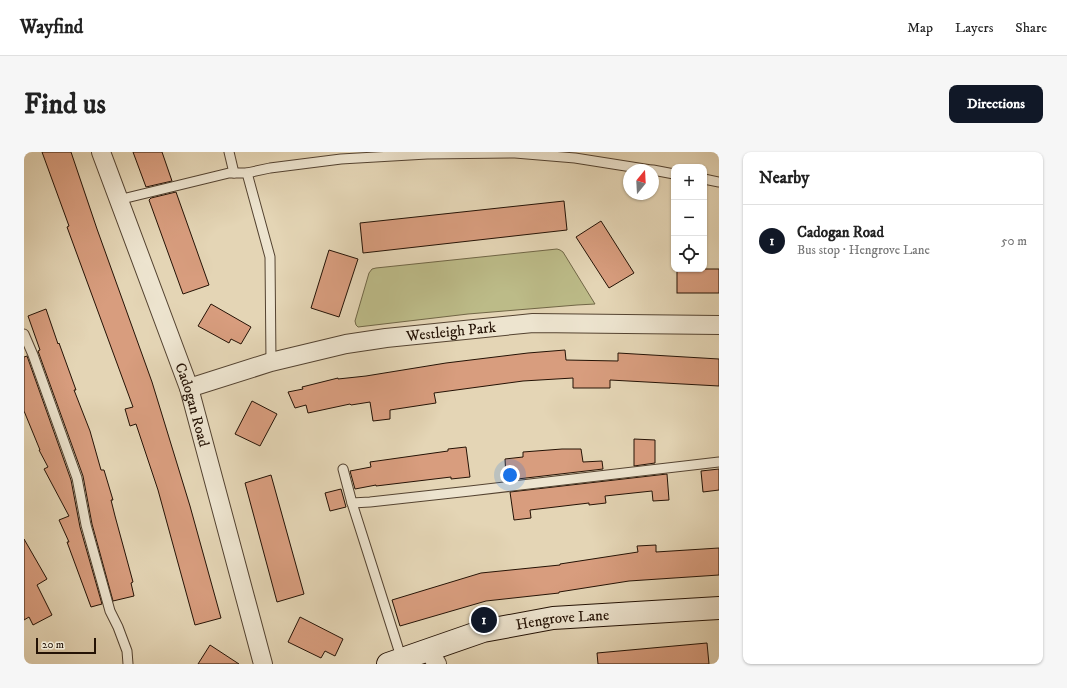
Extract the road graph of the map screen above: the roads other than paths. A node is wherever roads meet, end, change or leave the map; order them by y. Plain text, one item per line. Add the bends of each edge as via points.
1 (101, 152) edge
2 (229, 152) edge
3 (623, 165) edge
4 (659, 171) edge
5 (234, 173) junction
6 (247, 173) junction
7 (671, 173) edge
8 (707, 180) edge
9 (719, 182) edge
10 (118, 200) junction
11 (719, 325) edge
12 (24, 334) edge
13 (271, 362) junction
14 (189, 388) junction
15 (719, 462) edge
16 (342, 469) dead end
17 (352, 503) junction
18 (719, 608) edge
19 (433, 657) edge
20 (395, 662) edge
21 (128, 664) edge
22 (263, 664) edge

1 - 10 street, Cadogan Road
2 - 5 lane
3 - 6 lane via 515,153 426,154 341,159
4 - 7 lane
5 - 6 lane
5 - 10 lane
6 - 13 lane via 270,257
8 - 9 lane
10 - 14 street, Cadogan Road
11 - 13 street, Westleigh Park via 518,324 346,344
12 - 21 lane via 34,355 76,478 110,611 127,651
13 - 14 street, Westleigh Park
14 - 22 street, Cadogan Road
15 - 17 lane via 424,497
16 - 17 lane
17 - 20 lane
18 - 19 street, Hengrove Lane via 553,618 483,631
19 - 20 street, Hengrove Lane

